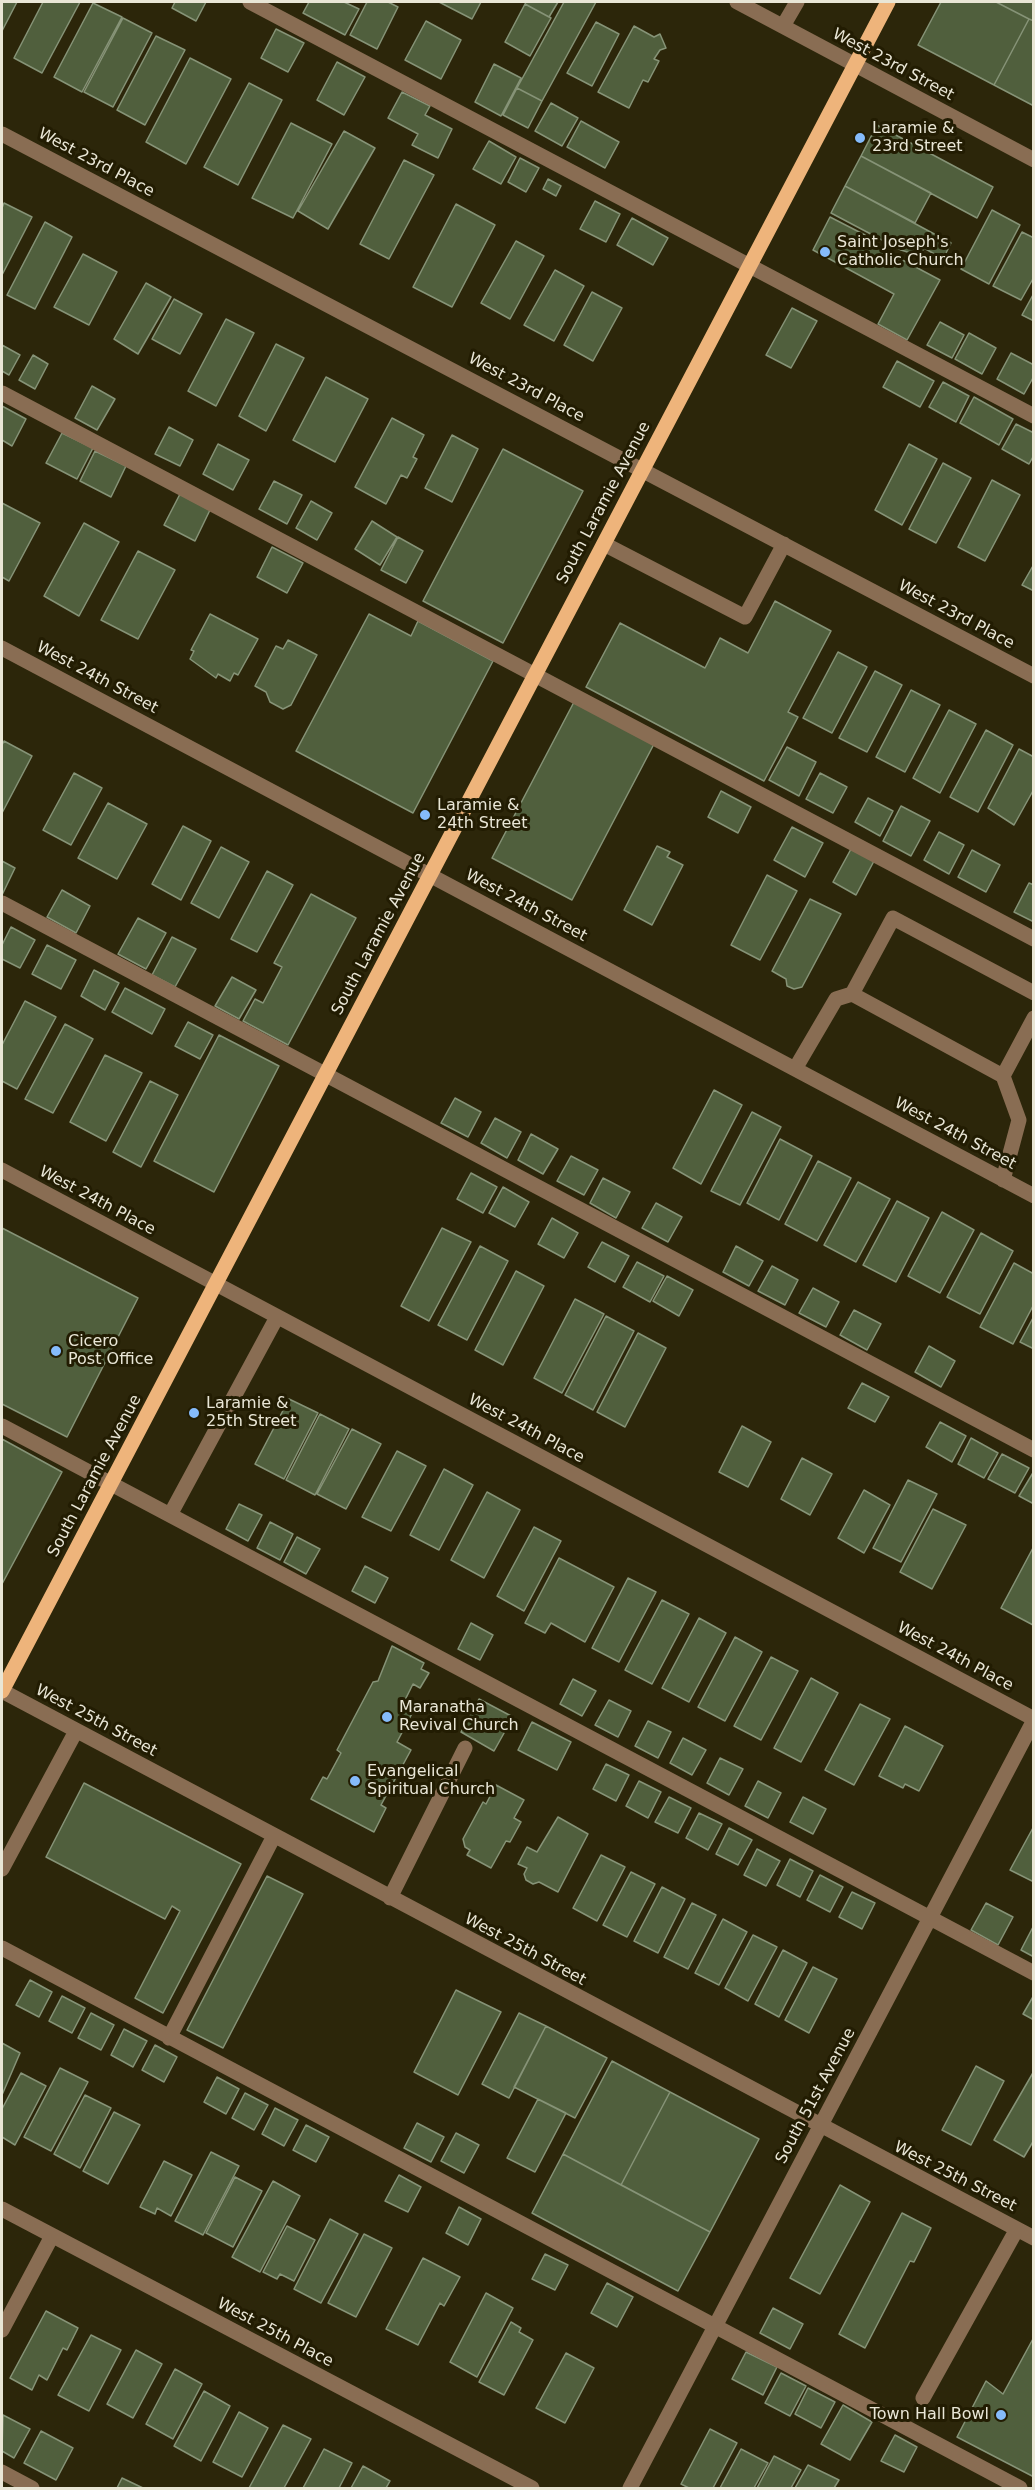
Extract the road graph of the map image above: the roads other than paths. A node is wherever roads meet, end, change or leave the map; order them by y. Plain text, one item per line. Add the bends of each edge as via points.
1 (250, 2) edge
2 (736, 2) edge
3 (796, 2) edge
4 (888, 2) edge
5 (783, 26) junction
6 (855, 64) junction
7 (2, 134) edge
8 (1034, 160) edge
9 (749, 266) junction
10 (2, 393) edge
11 (1034, 416) edge
12 (642, 469) junction
13 (604, 544) junction
14 (783, 544) junction
15 (2, 648) edge
16 (535, 675) junction
17 (1034, 676) edge
18 (430, 875) junction
19 (2, 903) edge
20 (1034, 939) edge
21 (1034, 993) edge
22 (852, 994) junction
23 (1034, 1018) edge
24 (795, 1069) junction
25 (325, 1075) junction
26 (1003, 1076) junction
27 (2, 1170) edge
28 (1003, 1180) junction
29 (1034, 1196) edge
30 (215, 1285) junction
31 (277, 1317) junction
32 (2, 1426) edge
33 (1034, 1450) edge
34 (111, 1484) junction
35 (170, 1515) junction
36 (2, 1691) edge
37 (1034, 1720) edge
38 (76, 1731) junction
39 (465, 1748) dead end
40 (274, 1836) junction
41 (2, 1869) edge
42 (390, 1898) junction
43 (930, 1918) junction
44 (2, 1948) edge
45 (1034, 1973) edge
46 (169, 2038) junction
47 (820, 2127) junction
48 (2, 2209) edge
49 (1017, 2229) junction
50 (52, 2236) junction
51 (1034, 2238) edge
52 (715, 2327) junction
53 (2, 2330) edge
54 (923, 2398) dead end
55 (2, 2472) edge
56 (32, 2488) edge
57 (532, 2488) edge
58 (630, 2488) edge
59 (1020, 2488) edge

1 - 9 street
2 - 5 street, West 23rd Street
3 - 5 street
4 - 6 main road, South Laramie Avenue
5 - 6 street, West 23rd Street
6 - 8 street, West 23rd Street
6 - 9 main road, South Laramie Avenue
7 - 12 street, West 23rd Place
9 - 11 street
9 - 12 main road, South Laramie Avenue
10 - 16 street
12 - 13 main road, South Laramie Avenue
12 - 14 street, West 23rd Place
13 - 14 street via 745,617
13 - 16 main road, South Laramie Avenue
14 - 17 street, West 23rd Place
15 - 18 street, West 24th Street
16 - 18 main road, South Laramie Avenue
16 - 20 street
18 - 24 street, West 24th Street
18 - 25 main road, South Laramie Avenue
19 - 25 street
21 - 22 street via 893,918
22 - 24 street via 836,999
22 - 26 street
23 - 26 street
24 - 28 street, West 24th Street
25 - 30 main road, South Laramie Avenue
25 - 33 street
26 - 28 street via 1019,1120
27 - 30 street, West 24th Place
28 - 29 street, West 24th Street
30 - 31 street, West 24th Place
30 - 34 main road, South Laramie Avenue
31 - 35 street
31 - 37 street, West 24th Place
32 - 34 street
34 - 35 street
34 - 36 main road, South Laramie Avenue
35 - 43 street
36 - 38 street, West 25th Street
37 - 43 street, South 51st Avenue
38 - 40 street, West 25th Street
38 - 41 street
39 - 42 street
40 - 42 street, West 25th Street
40 - 46 street
42 - 47 street, West 25th Street
43 - 45 street
43 - 47 street, South 51st Avenue
44 - 46 street
46 - 52 street
47 - 49 street, West 25th Street
47 - 52 street, South 51st Avenue
48 - 50 street, West 25th Place
49 - 51 street, West 25th Street
49 - 54 street
50 - 53 street
50 - 57 street, West 25th Place
52 - 58 street, South 51st Avenue
52 - 59 street
55 - 56 street

